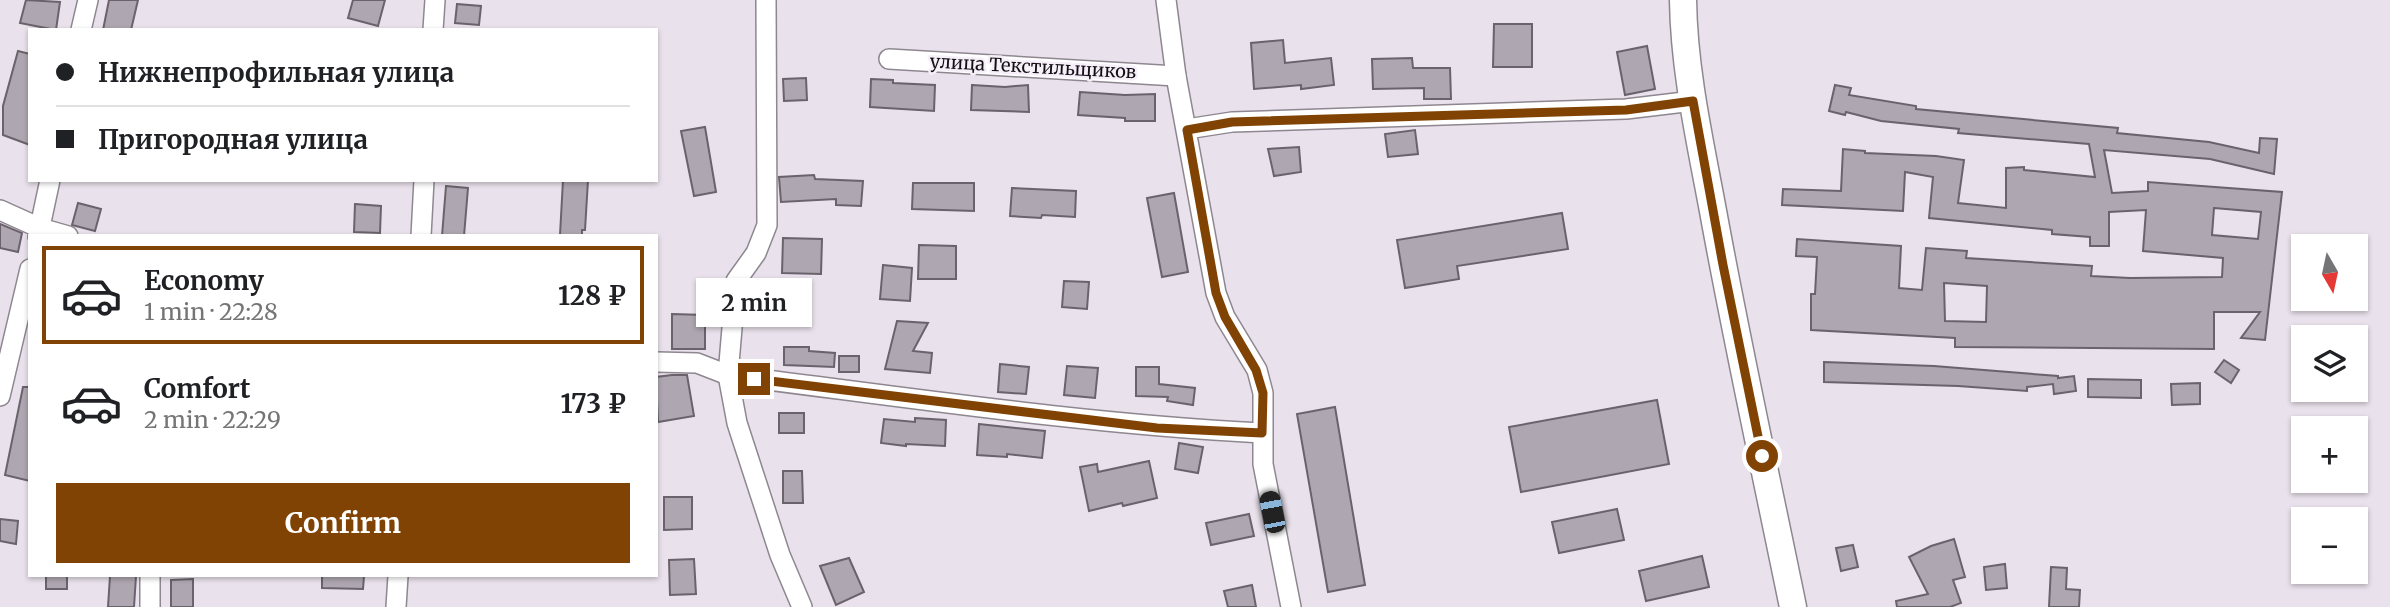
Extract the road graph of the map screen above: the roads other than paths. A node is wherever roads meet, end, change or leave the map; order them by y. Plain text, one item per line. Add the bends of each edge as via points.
1 (88, 0) edge
2 (435, 0) edge
3 (766, 0) edge
4 (1166, 0) edge
5 (1683, 0) edge
6 (81, 28) edge
7 (433, 28) edge
8 (889, 59) dead end
9 (1176, 76) junction
10 (1693, 101) junction
11 (1187, 130) junction
12 (50, 182) edge
13 (424, 182) edge
14 (0, 210) edge
15 (38, 232) edge
16 (421, 234) edge
17 (28, 277) edge
18 (658, 362) edge
19 (728, 375) junction
20 (0, 396) edge
21 (1262, 433) junction
22 (150, 577) edge
23 (398, 577) edge
24 (150, 607) edge
25 (396, 607) edge
26 (802, 607) edge
27 (1291, 607) edge
28 (1793, 607) edge

1 - 6 street
2 - 7 street
3 - 19 street via 767,225 756,253 736,281
4 - 9 street
5 - 10 street
8 - 9 street, улица Текстильщиков
9 - 11 street
10 - 11 street via 1626,110 1232,122
10 - 28 street
11 - 21 street via 1216,293 1256,370 1263,393
12 - 15 street
13 - 16 street
14 - 15 street
17 - 20 street
18 - 19 street via 697,363
19 - 21 street via 1157,428
19 - 26 street via 737,424
21 - 27 street via 1263,464
22 - 24 street
23 - 25 street

